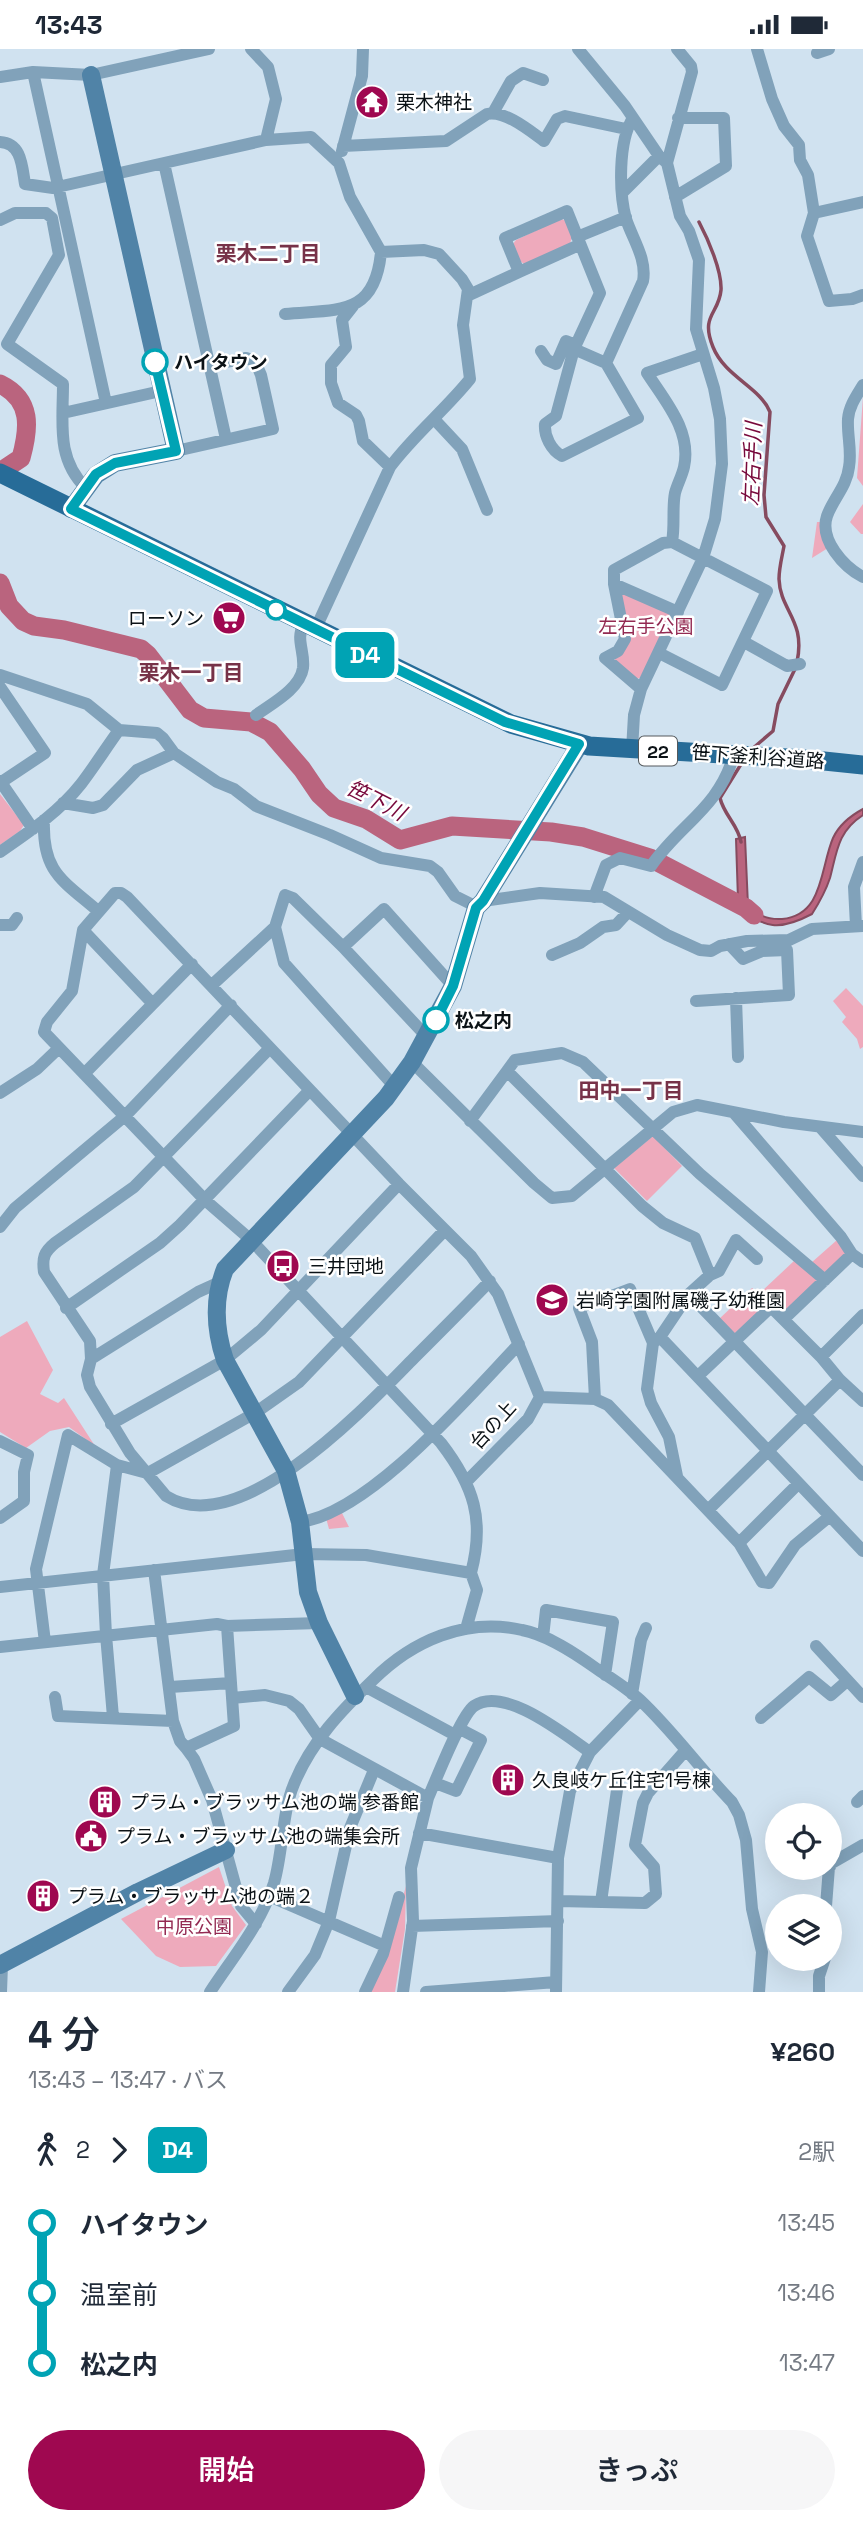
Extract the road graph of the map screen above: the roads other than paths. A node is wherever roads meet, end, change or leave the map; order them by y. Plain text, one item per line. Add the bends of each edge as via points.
1 (209, 49) edge
2 (251, 49) edge
3 (363, 49) edge
4 (578, 49) edge
5 (677, 49) edge
6 (757, 49) edge
7 (157, 54) edge
8 (33, 72) junction
9 (91, 75) junction
10 (0, 77) edge
11 (543, 80) dead end
12 (493, 113) junction
13 (678, 118) junction
14 (629, 123) junction
15 (266, 140) junction
16 (0, 142) edge
17 (343, 146) junction
18 (663, 159) junction
19 (164, 163) junction
20 (339, 163) junction
21 (113, 174) junction
22 (59, 186) junction
23 (623, 193) junction
24 (675, 197) junction
25 (863, 202) edge
26 (814, 213) junction
27 (626, 217) junction
28 (0, 220) edge
29 (578, 241) junction
30 (381, 251) junction
31 (519, 272) junction
32 (863, 295) edge
33 (467, 296) junction
34 (353, 306) junction
35 (285, 314) dead end
36 (575, 347) junction
37 (541, 351) dead end
38 (703, 354) junction
39 (606, 362) junction
40 (209, 365) junction
41 (863, 385) edge
42 (161, 391) junction
43 (106, 403) junction
44 (63, 413) junction
45 (434, 419) junction
46 (226, 439) junction
47 (176, 451) junction
48 (390, 467) junction
49 (9, 477) edge
50 (86, 488) junction
51 (71, 509) junction
52 (487, 510) dead end
53 (672, 543) junction
54 (704, 558) junction
55 (863, 577) edge
56 (614, 584) junction
57 (678, 612) junction
58 (310, 627) junction
59 (744, 642) junction
60 (659, 653) junction
61 (795, 664) dead end
62 (0, 675) edge
63 (0, 687) edge
64 (641, 689) junction
65 (256, 715) dead end
66 (119, 730) junction
67 (579, 744) junction
68 (632, 750) junction
69 (174, 753) junction
70 (741, 755) junction
71 (863, 765) edge
72 (0, 782) edge
73 (63, 803) junction
74 (44, 820) junction
75 (33, 829) junction
76 (0, 852) edge
77 (863, 862) edge
78 (594, 897) junction
79 (483, 901) junction
80 (98, 911) junction
81 (628, 912) junction
82 (17, 918) dead end
83 (0, 925) edge
84 (860, 926) edge
85 (275, 927) junction
86 (83, 930) junction
87 (729, 944) junction
88 (343, 947) junction
89 (552, 955) dead end
90 (192, 964) junction
91 (212, 985) junction
92 (453, 986) junction
93 (736, 998) junction
94 (696, 1001) dead end
95 (152, 1003) junction
96 (230, 1005) junction
97 (427, 1037) junction
98 (59, 1048) junction
99 (270, 1048) junction
100 (738, 1057) dead end
101 (412, 1062) junction
102 (507, 1070) junction
103 (84, 1074) junction
104 (394, 1086) junction
105 (310, 1090) junction
106 (0, 1093) edge
107 (734, 1114) junction
108 (125, 1116) junction
109 (470, 1121) junction
110 (654, 1128) junction
111 (821, 1128) junction
112 (863, 1132) edge
113 (351, 1134) junction
114 (164, 1158) junction
115 (604, 1170) junction
116 (863, 1176) edge
117 (399, 1184) junction
118 (205, 1200) junction
119 (0, 1227) edge
120 (445, 1230) junction
121 (251, 1240) junction
122 (757, 1259) dead end
123 (860, 1260) edge
124 (710, 1275) junction
125 (825, 1280) junction
126 (490, 1281) junction
127 (220, 1283) junction
128 (299, 1290) junction
129 (689, 1294) junction
130 (66, 1308) junction
131 (863, 1315) edge
132 (785, 1318) junction
133 (343, 1339) junction
134 (656, 1340) junction
135 (733, 1342) junction
136 (519, 1344) junction
137 (821, 1357) junction
138 (91, 1359) junction
139 (225, 1360) junction
140 (698, 1376) junction
141 (840, 1380) junction
142 (387, 1386) junction
143 (860, 1393) edge
144 (540, 1397) junction
145 (595, 1399) junction
146 (255, 1413) junction
147 (805, 1415) junction
148 (111, 1424) junction
149 (432, 1433) junction
150 (1, 1444) edge
151 (768, 1450) junction
152 (117, 1465) junction
153 (286, 1471) junction
154 (148, 1473) junction
155 (863, 1475) edge
156 (677, 1476) junction
157 (467, 1481) junction
158 (798, 1485) junction
159 (708, 1510) junction
160 (830, 1516) junction
161 (0, 1518) edge
162 (300, 1521) junction
163 (739, 1543) junction
164 (863, 1551) edge
165 (304, 1554) junction
166 (154, 1570) junction
167 (471, 1573) junction
168 (103, 1575) junction
169 (36, 1583) junction
170 (0, 1587) edge
171 (319, 1623) junction
172 (227, 1626) junction
173 (646, 1628) dead end
174 (162, 1629) junction
175 (466, 1629) junction
176 (106, 1635) junction
177 (542, 1637) junction
178 (45, 1642) junction
179 (816, 1646) dead end
180 (0, 1647) edge
181 (605, 1675) junction
182 (231, 1683) junction
183 (170, 1687) junction
184 (857, 1687) edge
185 (361, 1692) junction
186 (55, 1697) dead end
187 (636, 1697) junction
188 (232, 1698) junction
189 (113, 1717) junction
190 (761, 1718) dead end
191 (173, 1721) junction
192 (457, 1732) junction
193 (320, 1739) junction
194 (186, 1748) junction
195 (685, 1751) junction
196 (590, 1752) junction
197 (374, 1770) junction
198 (435, 1783) junction
199 (618, 1783) dead end
200 (428, 1798) junction
201 (419, 1833) junction
202 (863, 1845) edge
203 (226, 1850) junction
204 (842, 1857) edge
205 (558, 1858) junction
206 (269, 1896) junction
207 (399, 1897) dead end
208 (559, 1901) junction
209 (601, 1902) junction
210 (329, 1921) junction
211 (558, 1921) junction
212 (256, 1924) junction
213 (412, 1926) junction
214 (385, 1946) junction
215 (1, 1965) edge
216 (821, 1971) edge
217 (556, 1987) edge
218 (1, 1992) edge
219 (210, 1992) edge
220 (288, 1992) edge
221 (365, 1992) edge
222 (403, 1992) edge
223 (426, 1992) edge
224 (759, 1992) edge
225 (819, 1992) edge

1 - 7 street
2 - 15 street via 269,61 276,99
3 - 17 street via 362,76
4 - 14 street
5 - 13 street via 692,72
6 - 26 street via 772,100 799,145
7 - 9 street
8 - 9 street
8 - 10 street
8 - 22 street
9 - 21 street
11 - 12 street via 523,73 511,81
12 - 14 street via 544,141 557,119 565,116
12 - 17 street via 446,141
13 - 18 street
13 - 24 street via 724,118 726,166
14 - 18 street
14 - 23 street via 621,169
15 - 19 street
15 - 20 street via 311,137
16 - 22 street via 18,152 24,184
17 - 20 street
18 - 23 street
18 - 24 street
19 - 21 street
19 - 40 street
20 - 30 street via 350,197
21 - 22 street
21 - 42 street
22 - 43 street
23 - 27 street
24 - 38 street via 699,260 695,314
25 - 26 street
26 - 32 street via 807,236 829,300
27 - 29 street
27 - 39 street via 645,268
28 - 44 street via 15,213 46,213 52,218 60,255 6,344 63,384
29 - 31 street
29 - 31 street via 567,211 505,238
29 - 36 street via 600,293
30 - 33 street via 439,254 462,279
30 - 34 street via 375,283
31 - 33 street
33 - 45 street via 463,325 470,379
34 - 35 street
34 - 48 street via 342,320 346,347 331,365 331,383 338,403 359,421 363,441
36 - 37 street via 566,341 556,363 547,361
36 - 39 street
36 - 39 street via 556,416 545,424 555,452 562,456 638,418
38 - 53 street via 647,373 684,439 685,465 674,496
38 - 54 street via 720,419 722,464
40 - 46 street
40 - 46 street via 246,358 255,361 261,375 273,429
41 - 55 street via 848,419 846,482 826,517 826,533 840,558
42 - 43 street
42 - 47 street
43 - 44 street
44 - 50 street via 64,454
45 - 48 street
45 - 52 street via 462,449
46 - 47 street
47 - 50 street via 115,463 96,474
48 - 58 street
49 - 51 main road, 笹下釜利谷道路 / 22
50 - 51 street
51 - 58 main road, 笹下釜利谷道路 / 22
53 - 54 street
53 - 56 street via 663,543 614,569
54 - 57 street
54 - 59 street via 767,591
56 - 57 street
56 - 64 street via 625,639 618,651 605,658
57 - 60 street
58 - 65 street via 299,632 303,667 293,687
58 - 67 main road, 笹下釜利谷道路 / 22 via 505,722
59 - 60 street via 722,685
59 - 61 street via 787,666
60 - 64 street
62 - 66 street via 87,704
63 - 72 street via 45,753
64 - 68 street
66 - 69 street via 157,733
66 - 73 street
67 - 68 main road, 笹下釜利谷道路 / 22
67 - 79 street
68 - 70 main road, 笹下釜利谷道路 / 22
69 - 73 street via 137,769 103,805
69 - 79 street via 256,806 381,858 429,866 455,896 475,906
70 - 71 main road, 笹下釜利谷道路 / 22
70 - 78 street via 711,803 682,828 651,866 620,858 606,865
72 - 75 street
73 - 74 street
74 - 75 street
74 - 80 street via 48,860 59,878
75 - 76 street
77 - 84 street via 854,887
78 - 79 street via 540,893
78 - 81 street via 604,897
79 - 92 street via 476,908
80 - 86 street
80 - 90 street via 115,893 121,893
81 - 87 street via 701,950
81 - 89 street via 616,925 603,927
82 - 83 street via 12,925
84 - 87 street via 812,929 789,940
85 - 88 street via 281,901 289,895
85 - 91 street
85 - 104 street via 284,963
86 - 95 street
86 - 98 street via 72,991 44,1031
87 - 93 street via 743,959 762,951 787,950 789,995
88 - 92 street via 384,909
88 - 97 street
90 - 91 street
90 - 95 street
91 - 96 street
92 - 97 street
93 - 94 street
93 - 100 street
95 - 103 street
96 - 99 street
96 - 108 street
97 - 101 street
98 - 103 street, 台の上
98 - 106 street
99 - 105 street
99 - 114 street
101 - 104 street
101 - 109 street
102 - 109 street
102 - 110 street via 515,1060 562,1052 573,1056
102 - 115 street
103 - 108 street, 台の上
104 - 113 street
105 - 113 street
105 - 118 street
107 - 110 street via 697,1105 684,1107
107 - 111 street
107 - 123 street
108 - 114 street, 台の上
108 - 119 street via 15,1208
109 - 115 street via 552,1198 572,1196
110 - 115 street
110 - 125 street via 719,1192
111 - 112 street
111 - 116 street
113 - 117 street
113 - 121 street
114 - 118 street, 台の上
114 - 130 street via 134,1187 46,1251 44,1272
115 - 124 street via 663,1223 695,1238
117 - 120 street
117 - 128 street
118 - 121 street, 台の上
118 - 130 street via 160,1243
120 - 126 street
120 - 133 street
121 - 127 street via 225,1269
121 - 128 street, 台の上
122 - 124 street via 736,1240 719,1271
123 - 125 street
124 - 129 street
125 - 132 street
126 - 136 street
126 - 142 street
127 - 138 street
127 - 139 street via 217,1329
128 - 133 street, 台の上
128 - 139 street
129 - 134 street
129 - 135 street
130 - 138 street via 90,1341
131 - 137 street
132 - 135 street via 771,1307
132 - 137 street
133 - 142 street, 台の上
133 - 146 street via 299,1383
134 - 140 street
134 - 145 street via 630,1289 579,1308 592,1342
134 - 156 street via 647,1389 669,1437
135 - 140 street
135 - 147 street
136 - 144 street
136 - 149 street
137 - 141 street
138 - 148 street via 90,1387
139 - 146 street
139 - 148 street
140 - 151 street
141 - 143 street
141 - 147 street
142 - 149 street, 台の上
142 - 153 street via 328,1443
144 - 145 street, 台の上
144 - 157 street, 台の上 via 528,1419
145 - 156 street via 608,1405
146 - 153 street
146 - 154 street
147 - 151 street
147 - 155 street
148 - 154 street
149 - 157 street, 台の上
149 - 162 street via 361,1495 315,1520
150 - 161 street via 28,1455 24,1501
151 - 158 street
151 - 159 street
152 - 154 street
152 - 168 street
152 - 169 street via 68,1435
153 - 154 street via 237,1499 203,1505 173,1500
153 - 162 street
156 - 159 street
157 - 167 street via 478,1535
158 - 160 street
158 - 163 street
159 - 163 street
160 - 163 street via 795,1545 769,1583 762,1582
160 - 164 street
162 - 165 street
165 - 166 street
165 - 167 street via 366,1555
165 - 171 street via 308,1592
166 - 168 street
166 - 174 street
167 - 175 street via 477,1590
168 - 169 street
168 - 176 street
169 - 170 street
169 - 178 street
171 - 172 street
171 - 185 street
172 - 174 street
172 - 182 street
173 - 187 street via 640,1640
174 - 176 street
174 - 183 street
175 - 177 street via 494,1626
175 - 185 street via 416,1646
176 - 178 street
176 - 189 street
177 - 181 street
177 - 181 street via 546,1610 613,1622
178 - 180 street
179 - 184 street
181 - 187 street
182 - 183 street
182 - 188 street
183 - 191 street
184 - 190 street via 831,1695 809,1677
185 - 192 street
185 - 193 street
186 - 189 street via 58,1716
187 - 195 street
187 - 196 street
188 - 193 street via 265,1695 289,1701
188 - 194 street via 234,1726
189 - 191 street
191 - 194 street
192 - 196 street via 475,1705 508,1702
192 - 198 street
192 - 198 street via 481,1740 456,1791
193 - 197 street
193 - 206 street via 293,1787
194 - 203 street via 212,1800
195 - 209 street via 643,1803 635,1845 654,1867 656,1894 645,1903
195 - 224 street via 739,1815 762,1952
196 - 205 street via 570,1791
197 - 200 street
197 - 210 street via 350,1828
198 - 200 street
199 - 209 street
200 - 201 street
201 - 205 street
201 - 213 street via 410,1877
202 - 204 street
203 - 212 street via 241,1906
203 - 215 street
205 - 208 street
206 - 210 street
206 - 212 street
207 - 214 street
208 - 209 street
208 - 211 street
210 - 214 street
210 - 220 street via 315,1955
211 - 213 street
211 - 217 street
212 - 219 street
213 - 222 street
214 - 221 street
215 - 218 street
216 - 225 street
217 - 223 street

